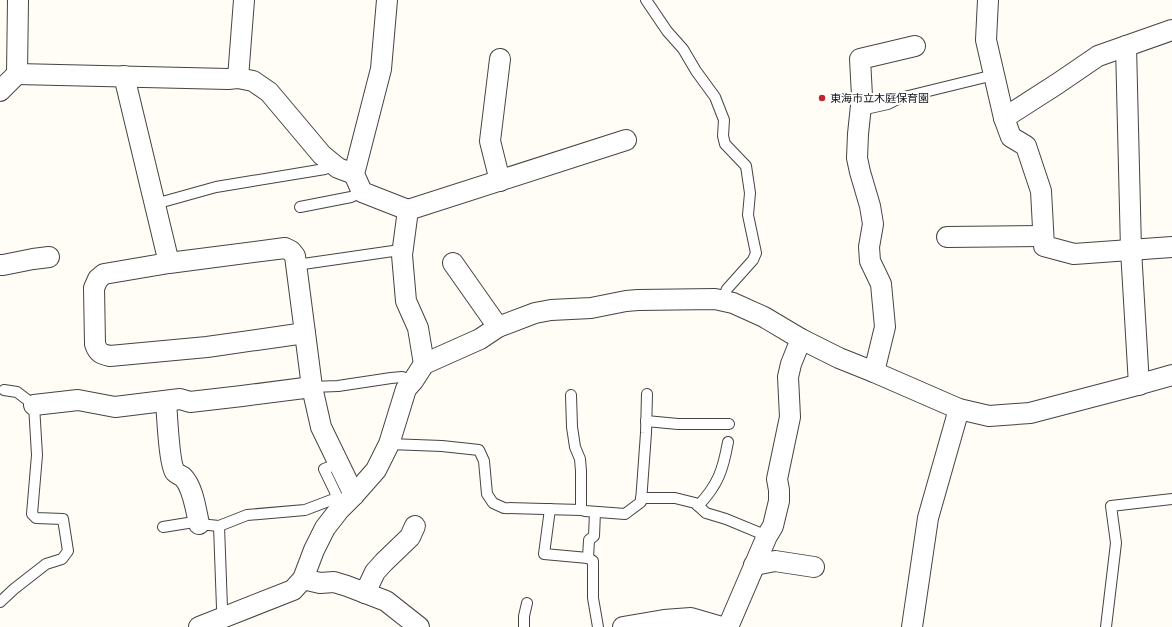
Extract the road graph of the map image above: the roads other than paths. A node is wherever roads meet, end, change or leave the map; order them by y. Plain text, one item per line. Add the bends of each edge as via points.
1 (18, 0) edge
2 (244, 0) edge
3 (387, 0) edge
4 (646, 0) edge
5 (988, 0) edge
6 (1172, 30) edge
7 (915, 46) dead end
8 (1126, 46) junction
9 (500, 59) dead end
10 (17, 74) junction
11 (994, 75) junction
12 (124, 76) junction
13 (238, 78) junction
14 (0, 91) edge
15 (861, 110) junction
16 (1004, 118) junction
17 (626, 140) dead end
18 (331, 163) junction
19 (354, 174) junction
20 (500, 181) junction
21 (362, 192) junction
22 (155, 204) junction
23 (300, 207) dead end
24 (408, 210) junction
25 (947, 236) dead end
26 (1043, 236) junction
27 (1172, 247) edge
28 (1131, 250) junction
29 (402, 252) junction
30 (49, 257) dead end
31 (169, 263) junction
32 (453, 263) dead end
33 (0, 265) edge
34 (296, 265) junction
35 (722, 300) junction
36 (498, 327) junction
37 (305, 333) junction
38 (800, 339) junction
39 (424, 364) junction
40 (874, 372) junction
41 (1172, 375) edge
42 (413, 381) junction
43 (1139, 385) junction
44 (312, 387) junction
45 (4, 390) dead end
46 (647, 394) dead end
47 (571, 395) dead end
48 (166, 401) junction
49 (34, 405) junction
50 (959, 409) junction
51 (646, 421) junction
52 (729, 424) dead end
53 (728, 442) dead end
54 (389, 444) junction
55 (339, 462) junction
56 (354, 495) junction
57 (641, 498) junction
58 (1172, 499) edge
59 (698, 506) junction
60 (550, 509) junction
61 (581, 510) junction
62 (595, 512) junction
63 (199, 524) junction
64 (219, 526) junction
65 (415, 526) dead end
66 (164, 527) dead end
67 (767, 536) junction
68 (588, 558) junction
69 (754, 565) junction
70 (814, 567) dead end
71 (303, 579) junction
72 (365, 592) junction
73 (0, 602) edge
74 (527, 603) dead end
75 (226, 616) junction
76 (199, 627) edge
77 (419, 627) edge
78 (524, 627) edge
79 (598, 627) edge
80 (623, 627) edge
81 (722, 627) edge
82 (728, 627) edge
83 (912, 627) edge
84 (1106, 627) edge

1 - 10 street
2 - 13 street
3 - 19 street via 381,69
4 - 35 lane via 683,49 714,97 724,120 725,144 746,166 750,193 748,215 756,253 753,260 727,289
5 - 11 street via 986,40
6 - 8 street
7 - 15 street via 860,59
8 - 16 street via 1098,56
8 - 28 street
9 - 20 street via 490,140
10 - 12 street
10 - 14 street
11 - 15 lane
11 - 16 street
12 - 13 street
12 - 22 street
13 - 18 street via 253,81 269,92
15 - 40 street via 857,158 873,224 870,261 881,284 885,327
16 - 26 street via 1011,137 1026,146 1041,190
17 - 20 street
18 - 19 street
18 - 22 lane via 325,169 216,187
19 - 21 street
20 - 24 street
21 - 23 lane via 351,197
21 - 24 street
22 - 31 street
24 - 29 street
25 - 26 street
26 - 28 street via 1044,246 1074,254
27 - 28 street
28 - 43 street
29 - 34 lane via 393,251
29 - 39 street via 406,302 418,328
30 - 33 street
31 - 34 street via 285,248 295,256
31 - 37 street via 104,274 98,279 94,288 97,350 110,356 207,347
32 - 36 street
34 - 37 street
35 - 36 street via 626,301 591,308 551,310 535,313
35 - 38 street via 764,317
36 - 39 street via 480,340
37 - 44 street
38 - 40 street
38 - 67 street via 788,377 790,417 777,479 779,501 773,526
39 - 42 street
40 - 50 street
41 - 43 street
42 - 44 lane via 402,377
42 - 54 street via 406,389
43 - 50 street via 1030,413 989,416
44 - 48 street via 190,402 180,399
44 - 55 street via 321,427
45 - 49 lane via 16,392
46 - 51 lane
47 - 61 lane via 572,427 580,459
48 - 49 street via 115,407 78,400
48 - 63 street via 171,461 175,472 189,487
49 - 73 lane via 37,455 32,514 36,518 63,519 68,552 62,559 46,564
50 - 83 street via 928,518
51 - 52 lane
51 - 57 lane
53 - 59 lane via 722,472
54 - 56 street via 376,470
54 - 60 lane via 479,450 484,461 487,494 492,503 504,508
55 - 56 street
55 - 64 lane via 324,469 336,494 334,499 305,510 247,515
56 - 71 street via 325,528
57 - 59 lane via 675,498
57 - 62 lane via 641,502 625,514
58 - 84 lane via 1111,506 1116,543
59 - 67 lane via 706,512
60 - 61 lane
60 - 68 lane via 544,554
61 - 62 lane
62 - 68 lane via 594,536 590,540
63 - 64 lane
63 - 66 lane via 194,522
64 - 75 lane via 222,608
65 - 72 street via 410,537 375,572
67 - 69 street
68 - 79 lane via 593,561 593,598
69 - 70 street via 775,561
69 - 82 street
71 - 72 street via 320,583 334,582
71 - 75 street via 293,590
72 - 77 street via 386,601
74 - 78 lane
75 - 76 street
80 - 81 street via 691,618

